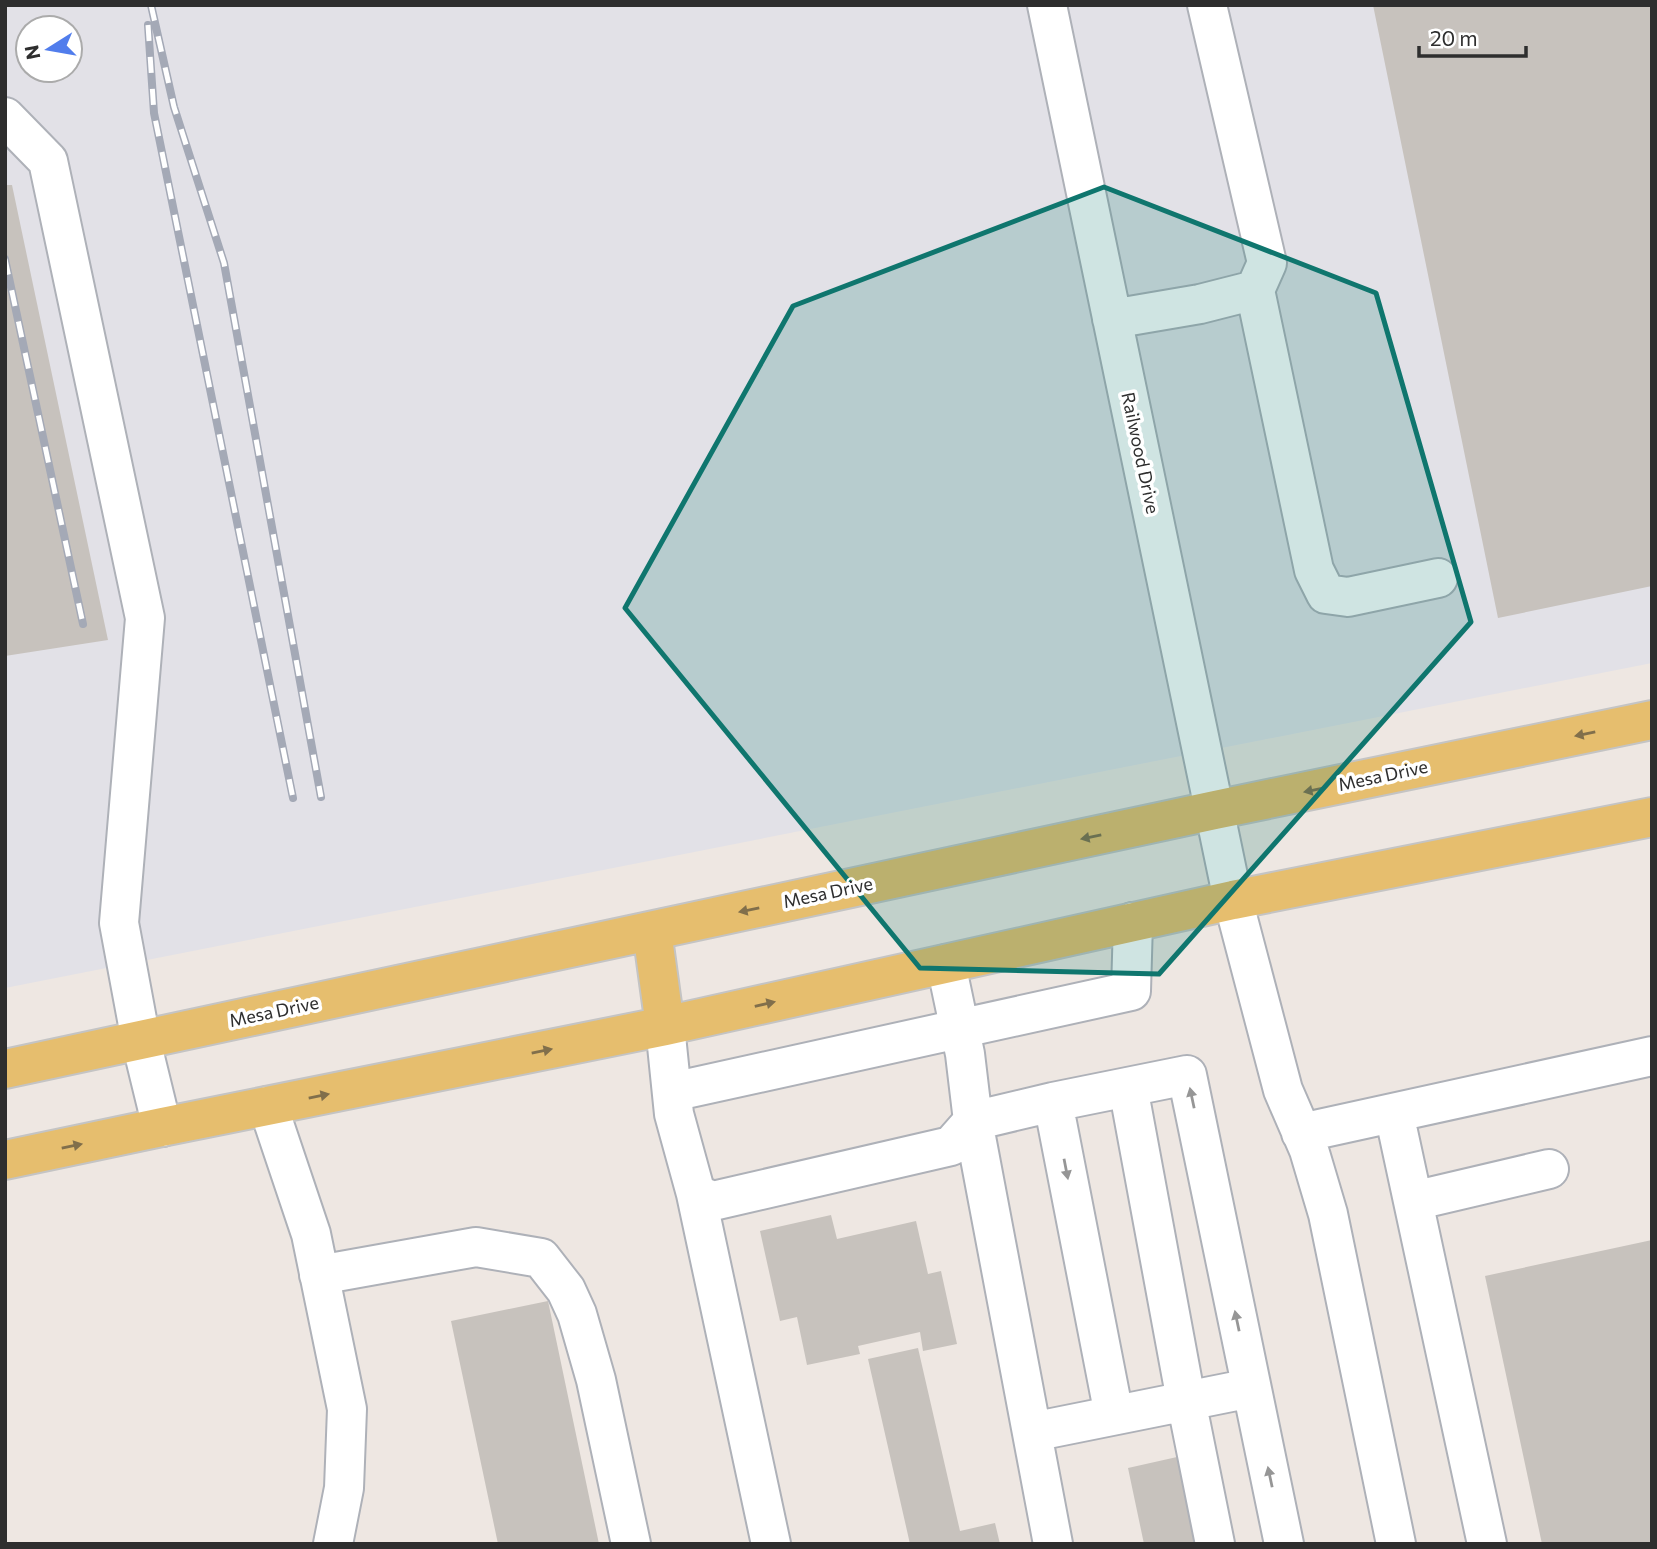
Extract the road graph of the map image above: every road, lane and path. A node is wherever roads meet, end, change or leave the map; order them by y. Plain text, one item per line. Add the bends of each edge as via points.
1 (1047, 5) edge
2 (1208, 5) edge
3 (5, 117) edge
4 (1255, 290) junction
5 (1112, 319) junction
6 (1438, 578) dead end
7 (1652, 720) edge
8 (1215, 810) junction
9 (1652, 817) edge
10 (1233, 900) junction
11 (1133, 922) junction
12 (652, 931) junction
13 (946, 964) junction
14 (665, 1027) junction
15 (960, 1028) junction
16 (141, 1041) junction
17 (1652, 1056) edge
18 (5, 1069) edge
19 (1128, 1087) junction
20 (672, 1092) junction
21 (1053, 1102) junction
22 (268, 1106) junction
23 (1394, 1113) junction
24 (973, 1121) junction
25 (162, 1127) junction
26 (1301, 1133) junction
27 (5, 1160) edge
28 (1549, 1169) dead end
29 (696, 1194) junction
30 (1413, 1201) junction
31 (319, 1275) junction
32 (1251, 1388) junction
33 (1185, 1400) junction
34 (1114, 1415) junction
35 (1032, 1432) junction
36 (333, 1544) edge
37 (631, 1544) edge
38 (771, 1544) edge
39 (1053, 1544) edge
40 (1215, 1544) edge
41 (1284, 1544) edge
42 (1395, 1544) edge
43 (1487, 1544) edge

1 - 5 street, Railwood Drive
2 - 4 street via 1267,263
3 - 16 street via 48,161 145,618 119,923
4 - 5 street
4 - 6 street via 1314,570 1326,594 1348,597
5 - 8 street, Railwood Drive
7 -> 8 main road, Mesa Drive
8 - 10 street, Railwood Drive
8 -> 12 main road, Mesa Drive
9 - 10 main road
10 - 11 main road
10 - 26 street, Railwood Drive via 1283,1090
11 - 13 main road
11 - 15 street via 1131,991
12 - 14 main road
12 - 16 main road, Mesa Drive
14 -> 13 main road
13 - 15 street
14 - 20 street
22 -> 14 main road
15 - 20 street
15 - 24 street
16 - 18 main road, Mesa Drive
16 - 25 street
17 - 23 street
19 - 21 street
32 -> 19 street via 1187,1075
19 - 33 street
20 - 29 street
21 - 24 street
21 -> 34 street
22 - 25 main road
22 - 31 street via 311,1234
23 - 26 street
23 - 30 street
24 - 29 street via 951,1146 713,1201
24 - 35 street
27 -> 25 main road
26 - 42 street, Railwood Drive via 1328,1214
28 - 30 street
29 - 38 street
30 - 43 street
31 - 36 street via 347,1409 344,1488
31 - 37 street via 476,1247 541,1258 578,1314
32 - 33 street
41 -> 32 street
33 - 34 street
33 - 40 street
34 - 35 street
35 - 39 street

